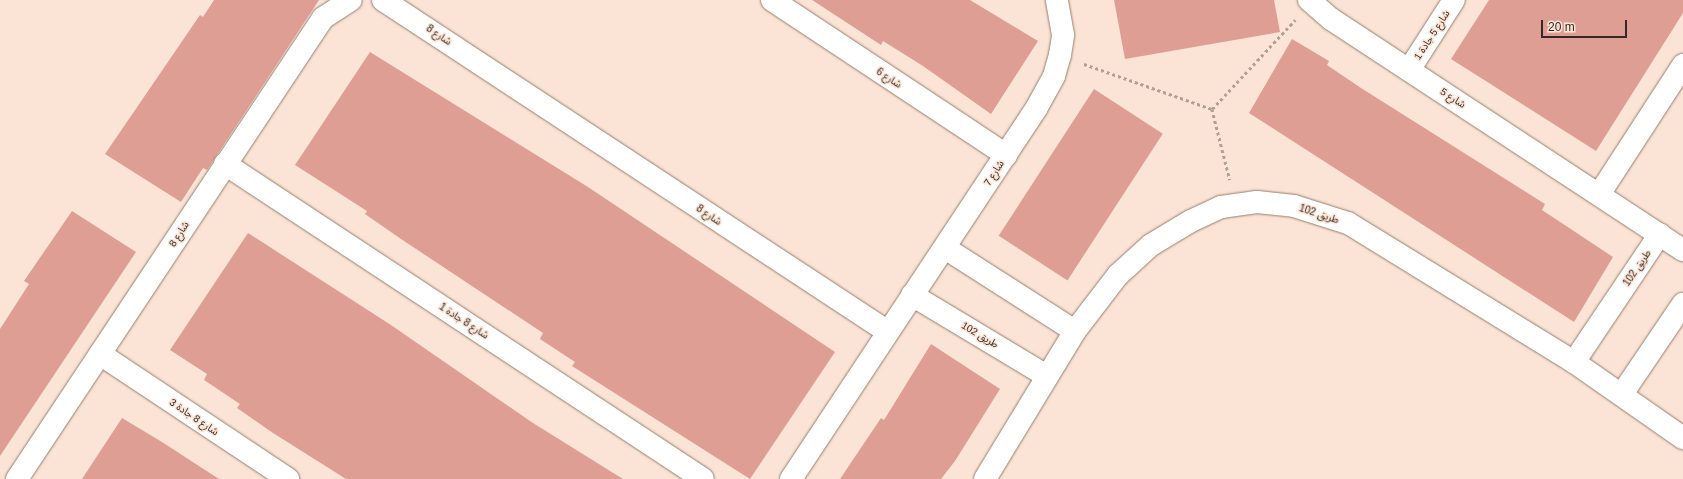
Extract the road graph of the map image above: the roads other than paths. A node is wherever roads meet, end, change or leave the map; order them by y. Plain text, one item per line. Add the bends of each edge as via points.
1 (351, 0) edge
2 (383, 0) edge
3 (772, 0) edge
4 (1057, 0) edge
5 (1454, 0) edge
6 (1310, 2) edge
7 (1683, 65) edge
8 (1409, 70) junction
9 (1006, 155) junction
10 (225, 164) junction
11 (1600, 193) junction
12 (1660, 234) junction
13 (945, 248) junction
14 (1683, 250) edge
15 (912, 295) junction
16 (1683, 304) edge
17 (1075, 331) junction
18 (888, 332) junction
19 (100, 354) junction
20 (1574, 362) junction
21 (1048, 376) junction
22 (1622, 394) junction
23 (1683, 438) edge
24 (18, 479) edge
25 (288, 479) edge
26 (703, 479) edge
27 (791, 479) edge
28 (985, 479) edge

1 - 10 street, شارع 8 via 323,18
2 - 18 street, شارع 8
3 - 9 street, شارع 6
4 - 9 street, شارع 7 via 1063,35 1054,76
5 - 8 street, شارع 5 جادة 1
6 - 8 street, شارع 5
7 - 11 street
8 - 11 street, شارع 5
9 - 13 street, شارع 7
10 - 19 street, شارع 8
10 - 26 street, شارع 8 جادة 1
11 - 12 street, شارع 5
12 - 14 street, شارع 5
12 - 20 street, طريق 102
13 - 15 street, شارع 7
13 - 17 street
15 - 18 street, شارع 7
15 - 21 street, طريق 102
16 - 22 street
17 - 20 street, طريق 102 via 1118,275 1151,245 1191,221 1221,207 1257,202 1294,206 1348,223
17 - 21 street, طريق 102
18 - 27 street
19 - 24 street, شارع 8
19 - 25 street, شارع 8 جادة 3
20 - 22 street, طريق 102
21 - 28 street, طريق 102
22 - 23 street, طريق 102

